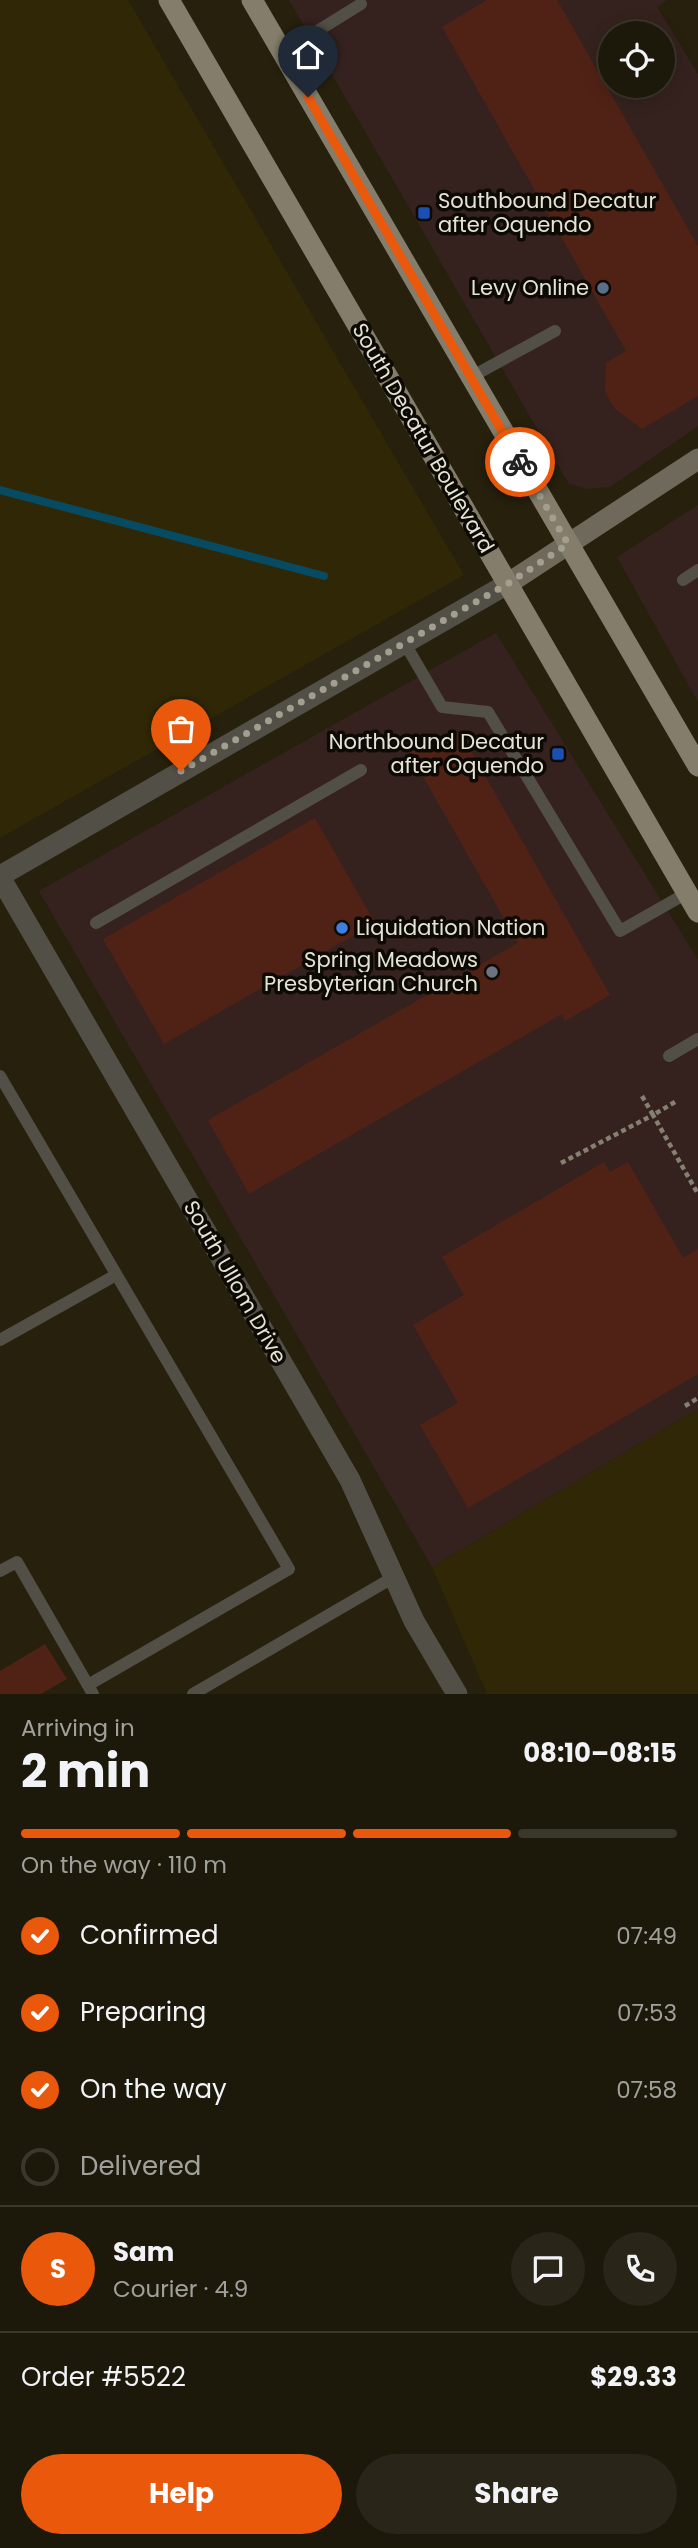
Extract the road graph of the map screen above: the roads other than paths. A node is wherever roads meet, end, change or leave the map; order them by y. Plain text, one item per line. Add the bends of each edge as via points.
1 (169, 0) edge
2 (252, 0) edge
3 (361, 4) dead end
4 (282, 52) junction
5 (555, 331) dead end
6 (471, 377) junction
7 (698, 459) edge
8 (568, 544) junction
9 (698, 570) edge
10 (682, 580) dead end
11 (509, 583) junction
12 (404, 642) junction
13 (698, 766) edge
14 (361, 770) dead end
15 (0, 876) edge
16 (692, 895) edge
17 (698, 912) edge
18 (96, 923) dead end
19 (698, 1039) edge
20 (668, 1056) dead end
21 (0, 1076) edge
22 (116, 1275) junction
23 (0, 1340) edge
24 (0, 1571) edge
25 (394, 1577) junction
26 (90, 1689) edge
27 (193, 1694) edge
28 (457, 1694) edge

1 - 11 main road, South Decatur Boulevard
2 - 4 main road
3 - 4 lane
4 - 6 main road
5 - 6 lane
6 - 8 main road
7 - 8 street
8 - 11 street
8 - 13 main road
9 - 10 lane
11 - 12 street
11 - 16 main road, South Decatur Boulevard
12 - 15 street
12 - 16 lane via 442,707 488,712 620,931
14 - 18 lane
15 - 25 street, South Ullom Drive via 350,1480
16 - 17 main road, South Decatur Boulevard
19 - 20 lane
21 - 22 lane
22 - 23 lane
22 - 26 lane via 289,1569
24 - 26 lane via 17,1562
25 - 27 lane
25 - 28 street, South Ullom Drive

